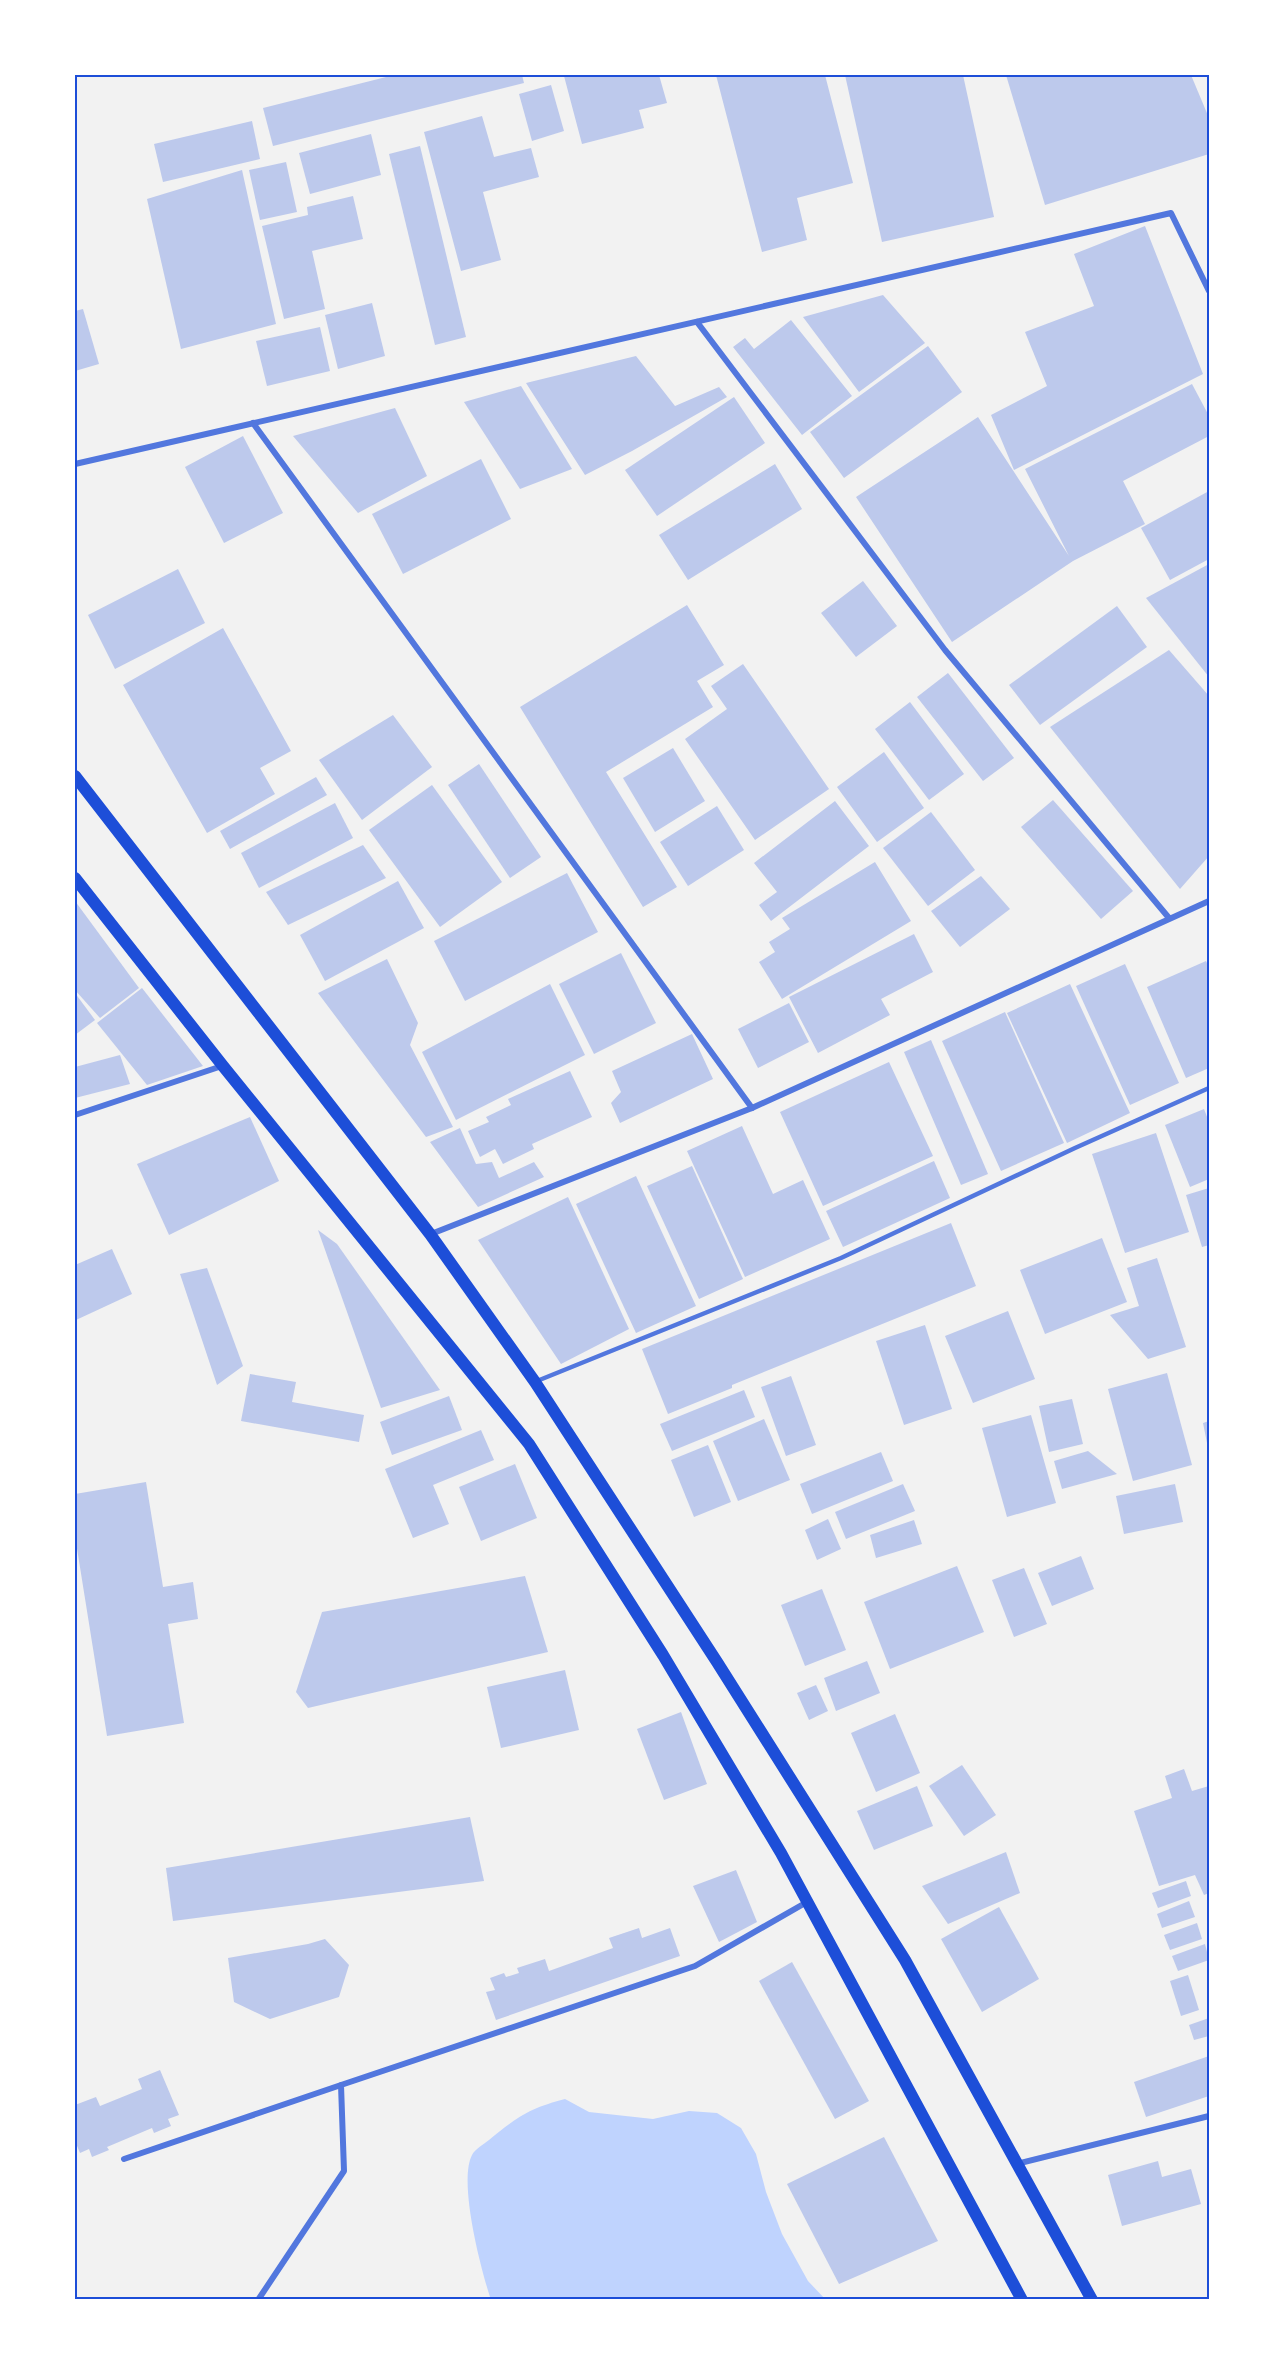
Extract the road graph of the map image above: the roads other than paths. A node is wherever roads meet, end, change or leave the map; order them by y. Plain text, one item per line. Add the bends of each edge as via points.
1 (1209, 291) edge
2 (697, 322) junction
3 (253, 423) junction
4 (75, 464) edge
5 (75, 777) edge
6 (75, 878) edge
7 (1209, 901) edge
8 (1169, 918) junction
9 (223, 1066) junction
10 (1209, 1088) edge
11 (752, 1108) junction
12 (75, 1115) edge
13 (430, 1234) junction
14 (535, 1382) junction
15 (807, 1902) junction
16 (341, 2085) junction
17 (1209, 2116) edge
18 (124, 2159) dead end
19 (1016, 2164) junction
20 (258, 2300) edge
21 (1022, 2300) edge
22 (1092, 2300) edge

1 - 2 street via 1171,213
2 - 3 street
2 - 8 street via 945,650
3 - 4 street
3 - 11 street
5 - 13 main road
6 - 9 main road
7 - 8 street
8 - 11 street
9 - 12 street
9 - 15 main road via 529,1444 663,1655
10 - 14 lane via 841,1258
11 - 13 street
13 - 14 main road
14 - 19 main road via 905,1960
15 - 16 street via 695,1966
15 - 21 main road
16 - 18 street
16 - 20 street via 344,2171
17 - 19 street
19 - 22 main road

